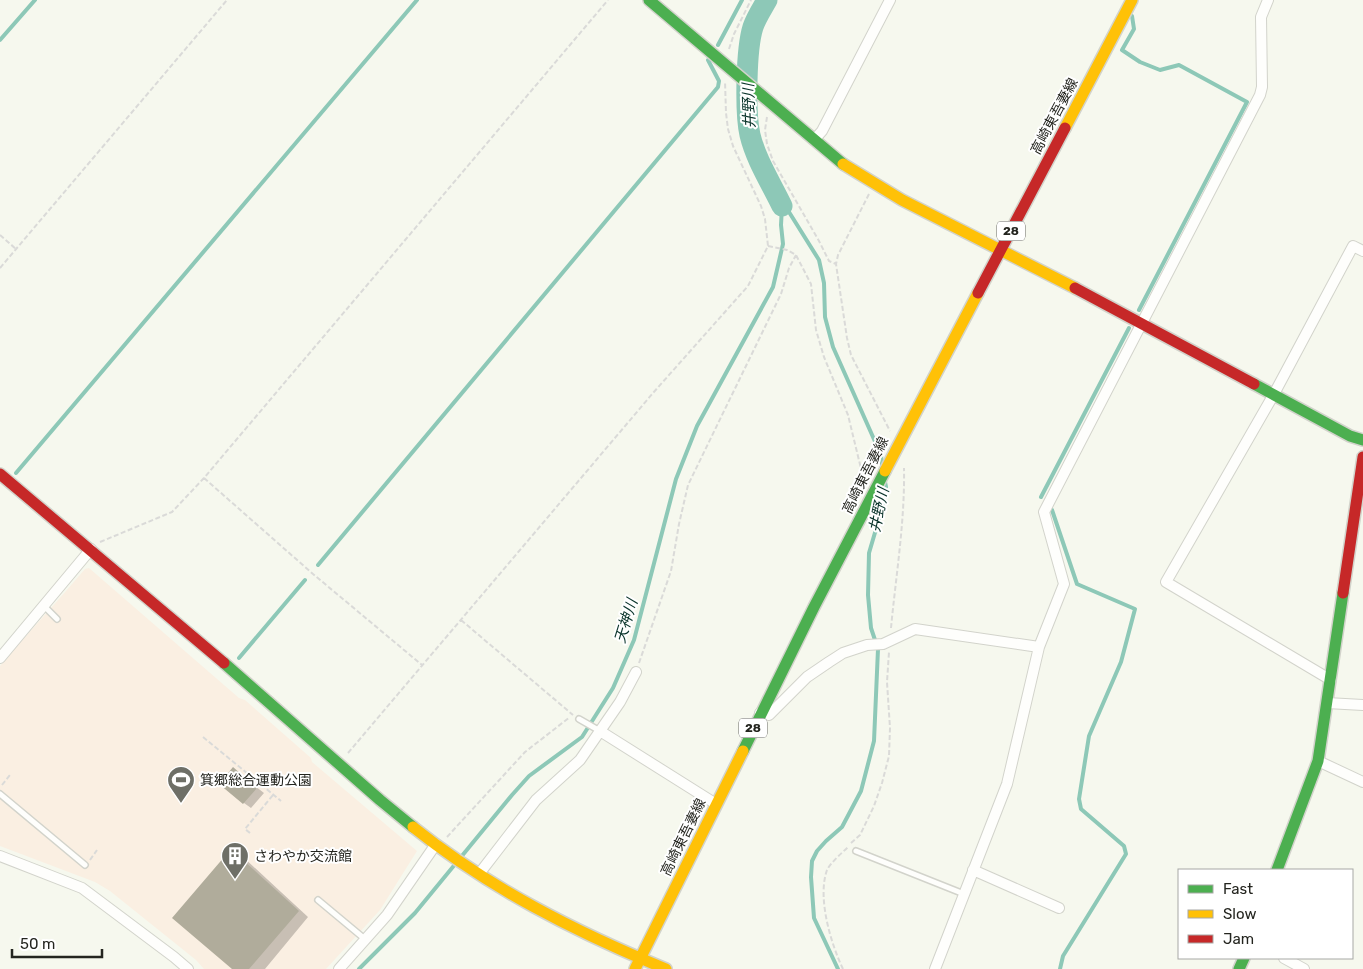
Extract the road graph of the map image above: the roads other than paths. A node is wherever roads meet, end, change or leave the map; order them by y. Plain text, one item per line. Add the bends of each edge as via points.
1 (649, 0) edge
2 (890, 0) edge
3 (1132, 0) edge
4 (1268, 0) edge
5 (814, 140) junction
6 (1001, 249) junction
7 (1363, 251) edge
8 (1142, 323) junction
9 (1274, 394) junction
10 (1363, 440) edge
11 (1363, 457) edge
12 (0, 474) edge
13 (91, 549) junction
14 (44, 606) junction
15 (57, 619) dead end
16 (1039, 647) junction
17 (0, 658) edge
18 (636, 672) road end
19 (1331, 680) junction
20 (1327, 703) junction
21 (1363, 705) edge
22 (760, 713) junction
23 (579, 719) road end
24 (596, 729) junction
25 (1318, 761) junction
26 (1363, 782) edge
27 (0, 794) edge
28 (716, 804) junction
29 (440, 847) junction
30 (856, 851) dead end
31 (0, 856) edge
32 (85, 865) dead end
33 (1277, 869) edge
34 (973, 870) junction
35 (476, 872) junction
36 (964, 894) junction
37 (318, 900) dead end
38 (1059, 908) dead end
39 (366, 940) junction
40 (641, 958) junction
41 (1286, 959) edge
42 (188, 969) edge
43 (339, 969) edge
44 (635, 969) edge
45 (666, 969) edge
46 (935, 969) edge
47 (1304, 969) edge

1 - 5 street
2 - 5 street via 822,131
3 - 6 street, 高崎東吾妻線 / 28
4 - 8 street via 1261,17 1260,95
5 - 6 street via 852,171
6 - 8 street
6 - 22 street, 高崎東吾妻線 / 28
7 - 9 street via 1353,246
8 - 9 street
8 - 16 street via 1044,512 1064,584
9 - 10 street
9 - 19 street via 1166,582
11 - 19 street
12 - 13 street
13 - 14 street
13 - 29 street via 391,809
14 - 15 lane
14 - 17 street
16 - 22 street via 915,629 886,643 867,645 843,654 817,669 769,715
16 - 34 street via 1007,784
18 - 24 street via 620,702
19 - 20 street
20 - 21 street
20 - 25 street
22 - 28 street, 高崎東吾妻線 / 28
23 - 24 lane
24 - 28 street
24 - 35 street via 580,760 536,800
25 - 26 street
25 - 33 street
27 - 32 lane
28 - 40 street, 高崎東吾妻線 / 28
29 - 35 street
29 - 39 street
30 - 36 lane
31 - 42 street via 82,888
34 - 36 street
34 - 38 street
35 - 40 street via 546,914
36 - 46 street
37 - 39 lane
39 - 43 street
40 - 44 street, 高崎東吾妻線 / 28
40 - 45 street
41 - 47 street

